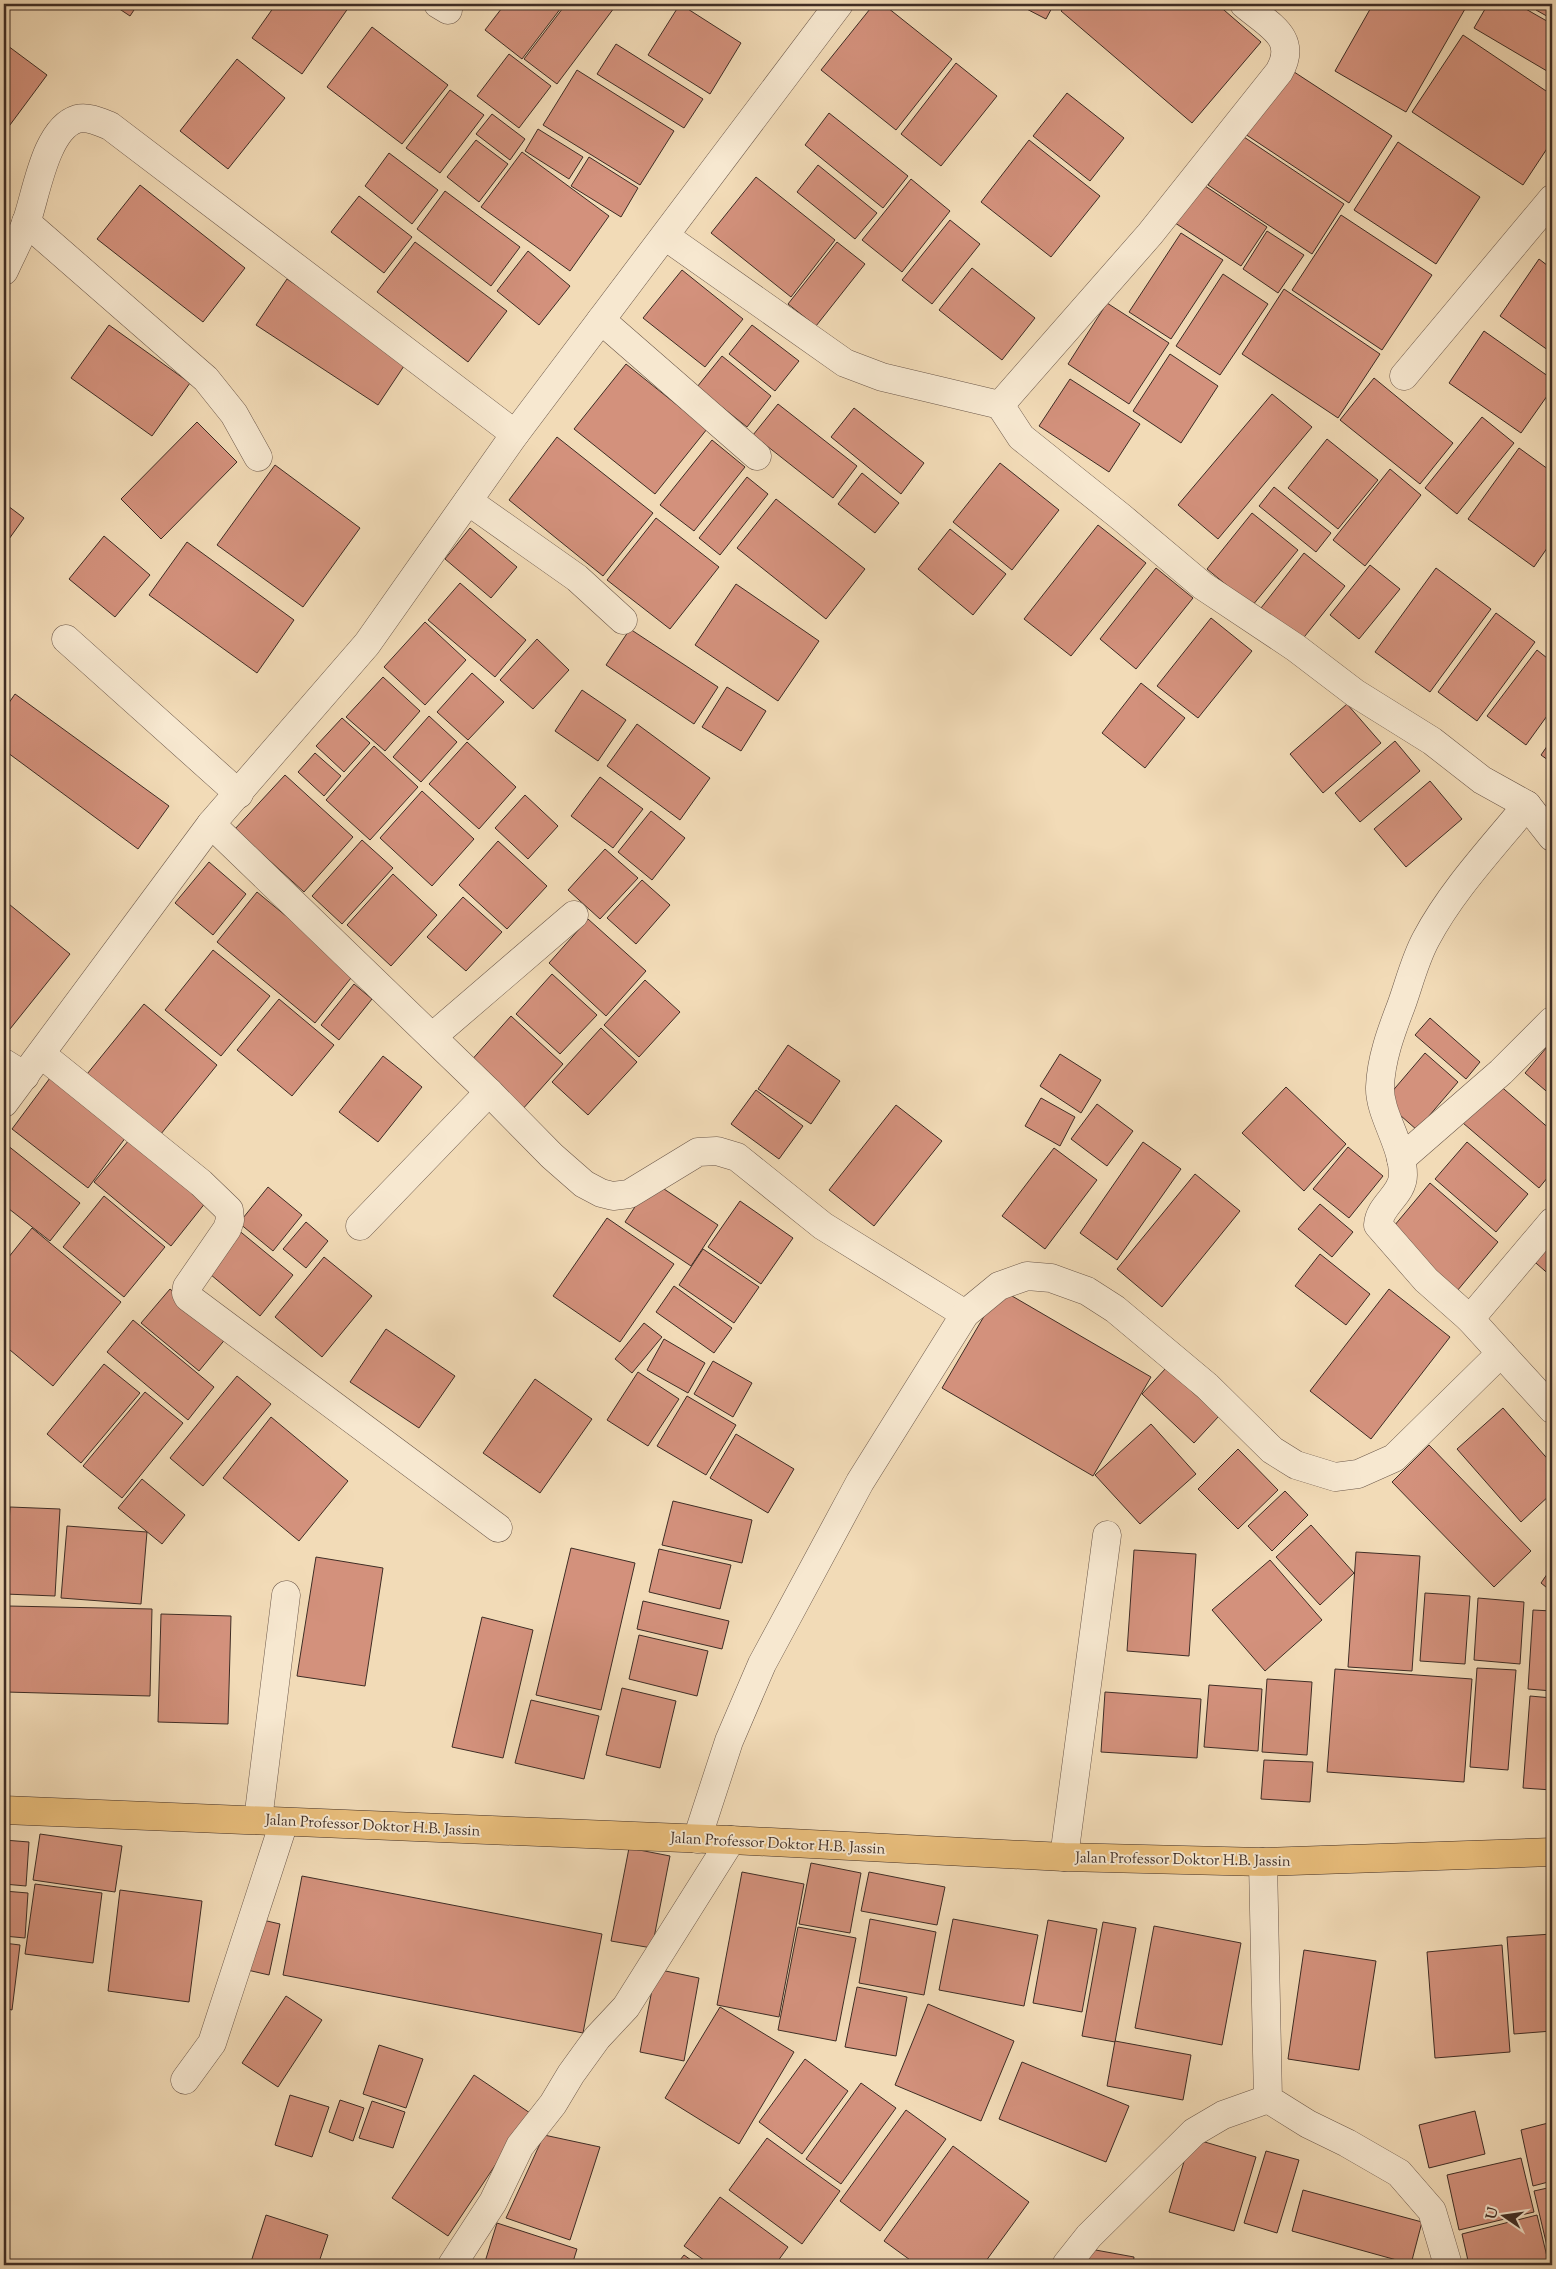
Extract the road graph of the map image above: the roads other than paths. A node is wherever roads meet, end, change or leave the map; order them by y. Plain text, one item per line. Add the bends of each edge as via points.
1 (839, 4) edge
2 (1244, 4) edge
3 (1552, 199) edge
4 (26, 222) junction
5 (664, 236) junction
6 (4, 271) edge
7 (601, 320) junction
8 (1404, 376) dead end
9 (1000, 405) junction
10 (515, 434) junction
11 (757, 456) dead end
12 (258, 457) dead end
13 (468, 501) junction
14 (623, 620) dead end
15 (66, 639) dead end
16 (239, 794) junction
17 (1526, 805) junction
18 (211, 824) junction
19 (1552, 837) edge
20 (574, 915) dead end
21 (1552, 1021) edge
22 (432, 1037) junction
23 (41, 1054) junction
24 (14, 1069) edge
25 (489, 1092) junction
26 (4, 1103) edge
27 (1401, 1159) junction
28 (1552, 1222) edge
29 (360, 1226) dead end
30 (965, 1314) junction
31 (1470, 1319) junction
32 (1500, 1353) junction
33 (1552, 1409) edge
34 (498, 1528) dead end
35 (1107, 1535) dead end
36 (286, 1595) dead end
37 (4, 1810) edge
38 (258, 1820) junction
39 (284, 1822) junction
40 (697, 1839) junction
41 (731, 1840) junction
42 (1552, 1852) edge
43 (1064, 1857) junction
44 (1263, 1862) junction
45 (185, 2080) dead end
46 (1268, 2099) junction
47 (452, 2265) edge
48 (1066, 2265) edge
49 (1448, 2265) edge

1 - 5 street
2 - 9 street via 1283,38 1287,54 1279,72 1150,234
3 - 8 street
4 - 6 street
4 - 10 street via 35,186 53,142 76,120 87,118 110,126
4 - 12 street via 206,379 234,414
5 - 7 street
5 - 9 street via 845,363 882,377
7 - 10 street
7 - 11 street
9 - 17 street via 1021,438 1203,586 1296,648 1355,693 1432,741 1482,780
10 - 13 street
13 - 14 street via 577,578
13 - 16 street via 367,644
15 - 16 street
16 - 18 street
17 - 19 street
17 - 27 street via 1443,910 1425,940 1390,1035 1382,1063 1380,1089
18 - 22 street
18 - 23 street
20 - 22 street
21 - 27 street via 1501,1072
22 - 25 street
23 - 24 street
23 - 34 street via 201,1183 229,1210 227,1228 187,1288 188,1297
24 - 26 street
25 - 29 street
25 - 30 street via 552,1156 584,1184 601,1193 613,1196 629,1194 698,1152 717,1151 737,1158 823,1226
27 - 31 street via 1401,1187 1378,1224 1426,1280
28 - 31 street
30 - 32 street via 1000,1286 1027,1276 1051,1278 1087,1291 1115,1309 1207,1386 1272,1450 1296,1465 1335,1477 1358,1474 1394,1458
30 - 40 street via 860,1482 762,1664 729,1741
31 - 32 street
32 - 33 street
35 - 43 street
36 - 38 street
37 - 38 highway, Jalan Professor Doktor H.B. Jassin
38 - 39 highway, Jalan Professor Doktor H.B. Jassin
39 - 40 highway, Jalan Professor Doktor H.B. Jassin
39 - 45 street via 212,2043
40 - 41 highway, Jalan Professor Doktor H.B. Jassin
41 - 43 highway, Jalan Professor Doktor H.B. Jassin
41 - 47 street via 626,2007 597,2038 520,2146 493,2202
42 - 44 highway, Jalan Professor Doktor H.B. Jassin
43 - 44 highway, Jalan Professor Doktor H.B. Jassin
44 - 46 street
46 - 48 street via 1223,2115 1194,2132 1089,2236
46 - 49 street via 1399,2173 1432,2211

